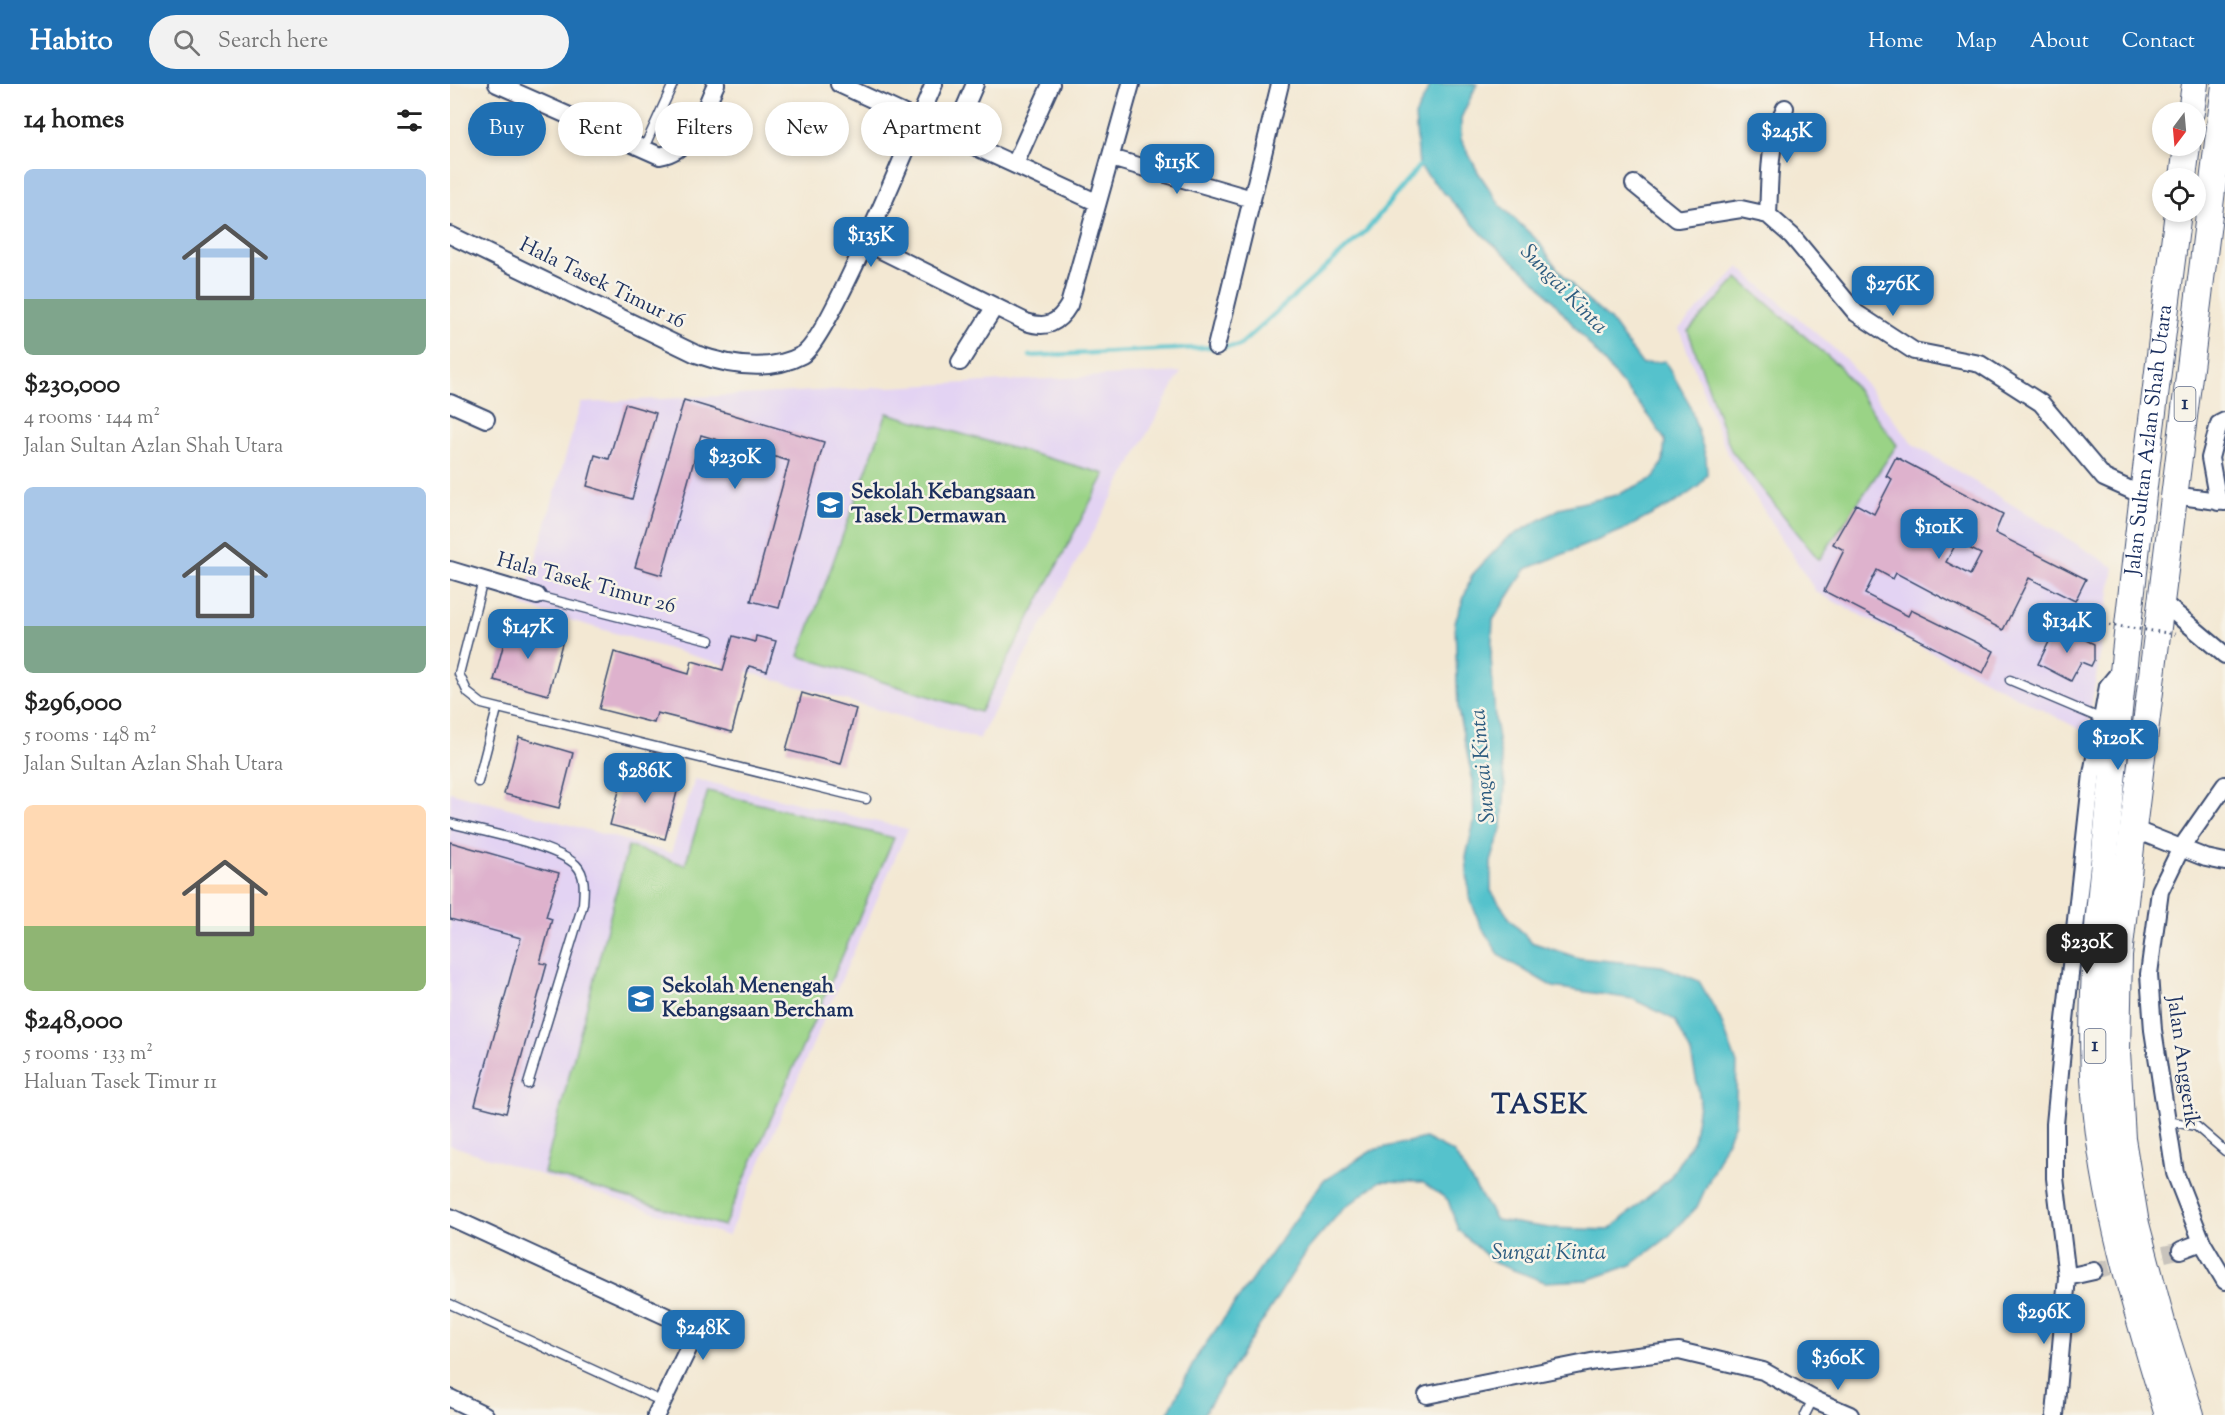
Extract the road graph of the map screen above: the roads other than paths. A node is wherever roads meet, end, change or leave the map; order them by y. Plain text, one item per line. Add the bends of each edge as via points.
1 (497, 84) edge
2 (673, 84) edge
3 (716, 84) edge
4 (839, 84) edge
5 (934, 84) edge
6 (975, 84) edge
7 (1051, 84) edge
8 (1131, 84) edge
9 (1280, 84) edge
10 (2195, 84) edge
11 (2225, 85) edge
12 (879, 102) edge
13 (926, 102) edge
14 (967, 102) edge
15 (2192, 102) edge
16 (1785, 108) dead end
17 (558, 112) edge
18 (643, 148) edge
19 (643, 150) edge
20 (903, 156) edge
21 (998, 156) edge
22 (1111, 158) junction
23 (1015, 164) junction
24 (1634, 183) dead end
25 (2218, 190) edge
26 (1252, 200) junction
27 (1096, 202) junction
28 (1768, 215) junction
29 (2177, 222) edge
30 (450, 236) edge
31 (865, 242) junction
32 (994, 308) junction
33 (1216, 347) dead end
34 (960, 362) dead end
35 (450, 402) edge
36 (486, 419) dead end
37 (2225, 421) edge
38 (2142, 495) junction
39 (2173, 495) junction
40 (2221, 502) edge
41 (450, 570) edge
42 (483, 580) junction
43 (537, 596) joint
44 (2161, 601) junction
45 (710, 640) dead end
46 (2225, 654) edge
47 (2122, 669) junction
48 (2010, 680) dead end
49 (497, 709) junction
50 (2102, 719) junction
51 (2094, 762) junction
52 (478, 782) dead end
53 (2225, 785) edge
54 (2111, 795) junction
55 (866, 799) dead end
56 (450, 823) edge
57 (2133, 829) junction
58 (2181, 848) junction
59 (2225, 862) edge
60 (528, 1083) dead end
61 (2167, 1121) junction
62 (2225, 1151) edge
63 (450, 1217) edge
64 (2202, 1242) junction
65 (2181, 1250) tunnel mouth
66 (2094, 1271) tunnel mouth
67 (2067, 1277) junction
68 (2225, 1281) edge
69 (450, 1304) edge
70 (1427, 1395) dead end
71 (450, 1398) edge
72 (1813, 1399) junction
73 (659, 1408) edge
74 (2183, 1412) edge
75 (485, 1415) edge
76 (1805, 1415) edge
77 (1850, 1415) edge
78 (2055, 1415) edge

1 - 17 street
2 - 18 lane
3 - 19 street via 682,149 660,156
4 - 12 street
5 - 13 street, Hala Tasek Timur 16
6 - 14 street
7 - 23 street
8 - 22 street
9 - 26 street
10 - 15 main road
11 - 25 main road, Jalan Sultan Azlan Shah Utara / 1
16 - 28 street via 1775,128 1771,150
20 - 31 street, Hala Tasek Timur 16
21 - 23 street
22 - 26 street
22 - 27 street
23 - 27 street
24 - 28 street via 1677,219 1741,208
25 - 39 main road, Jalan Sultan Azlan Shah Utara / 1
26 - 33 street
27 - 32 street via 1069,305 1061,318 1041,327
28 - 38 street via 1792,236 1856,313 1914,351 1980,364 2041,403 2104,478
29 - 38 main road, Jalan Sultan Azlan Shah Utara / 1
30 - 31 street, Hala Tasek Timur 16 via 696,354 737,366 774,364 808,350
31 - 32 street
32 - 34 street
35 - 36 street
37 - 40 street via 2219,424 2210,458
38 - 47 main road, Jalan Sultan Azlan Shah Utara / 1
39 - 40 street
39 - 44 main road, Jalan Sultan Azlan Shah Utara / 1
41 - 42 street, Hala Tasek Timur 26
42 - 43 street, Hala Tasek Timur 26
42 - 49 lane via 459,674 475,700
43 - 45 lane, Hala Tasek Timur 26
44 - 46 street
44 - 57 main road, Jalan Sultan Azlan Shah Utara / 1
47 - 50 street via 2108,686
47 - 54 main road, Jalan Sultan Azlan Shah Utara / 1
48 - 50 lane
49 - 52 lane
49 - 55 lane
50 - 51 street
51 - 54 street
51 - 67 street via 2055,1124 2055,1178
53 - 58 street, Jalan Anggerik
54 - 74 main road, Jalan Sultan Azlan Shah Utara / 1 via 2095,1002 2095,1094 2109,1198 2125,1272
56 - 60 lane via 560,853 578,866 585,884 583,904
57 - 58 street
57 - 74 main road, Jalan Sultan Azlan Shah Utara / 1 via 2119,968 2116,1051 2122,1139 2136,1224
58 - 59 street
58 - 61 street, Jalan Anggerik via 2160,891 2149,974
61 - 62 lane via 2196,1126
61 - 64 street, Jalan Anggerik via 2175,1173
63 - 73 street via 670,1318 686,1332 686,1355
64 - 65 street
64 - 68 street, Jalan Anggerik
66 - 67 street
67 - 78 street
69 - 73 lane
70 - 72 street via 1596,1361 1679,1352 1764,1371
71 - 75 street
72 - 76 lane
72 - 77 street

